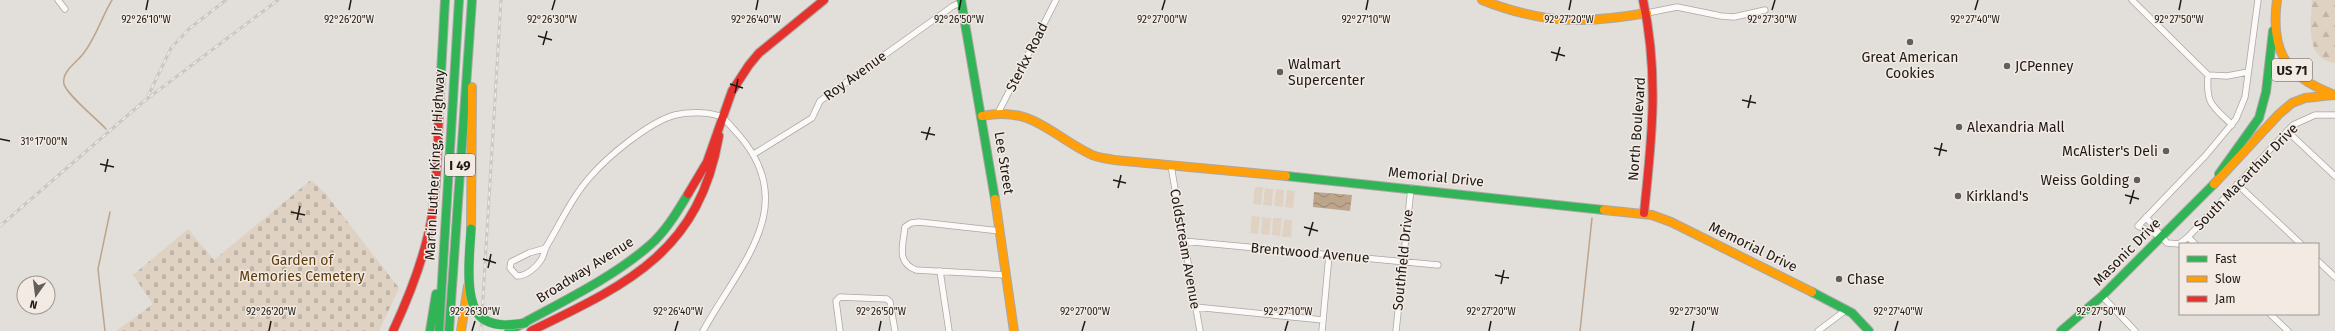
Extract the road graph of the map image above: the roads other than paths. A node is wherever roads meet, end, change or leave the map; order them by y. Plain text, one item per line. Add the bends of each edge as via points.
1 (58, 0) edge
2 (445, 0) edge
3 (460, 0) edge
4 (473, 0) edge
5 (824, 0) edge
6 (1056, 0) edge
7 (1482, 0) edge
8 (1643, 0) edge
9 (2132, 0) edge
10 (2258, 0) edge
11 (2277, 0) edge
12 (961, 1) edge
13 (65, 8) dead end
14 (1765, 10) dead end
15 (1647, 13) junction
16 (2274, 25) junction
17 (2248, 72) junction
18 (2208, 75) junction
19 (2335, 95) edge
20 (998, 113) junction
21 (2335, 115) edge
22 (982, 116) junction
23 (722, 118) junction
24 (2232, 124) junction
25 (2287, 131) junction
26 (754, 154) junction
27 (1171, 166) junction
28 (2335, 176) edge
29 (2237, 184) junction
30 (1411, 188) junction
31 (2209, 188) junction
32 (1644, 213) junction
33 (2146, 217) junction
34 (446, 220) junction
35 (1000, 231) junction
36 (2188, 237) junction
37 (2162, 238) junction
38 (1183, 241) junction
39 (2195, 243) edge
40 (2300, 243) edge
41 (546, 248) junction
42 (1329, 255) junction
43 (2319, 261) edge
44 (1403, 262) junction
45 (1438, 265) dead end
46 (469, 269) junction
47 (940, 271) junction
48 (1006, 275) junction
49 (2335, 277) edge
50 (2102, 296) junction
51 (1195, 307) junction
52 (1846, 310) junction
53 (2271, 315) edge
54 (1323, 320) junction
55 (526, 323) junction
56 (393, 331) edge
57 (430, 331) edge
58 (439, 331) edge
59 (449, 331) edge
60 (461, 331) edge
61 (509, 331) edge
62 (531, 331) edge
63 (703, 331) edge
64 (840, 331) edge
65 (895, 331) edge
66 (949, 331) edge
67 (1014, 331) edge
68 (1200, 331) edge
69 (1322, 331) edge
70 (1396, 331) edge
71 (1818, 331) edge
72 (1869, 331) edge
73 (2061, 331) edge
74 (2135, 331) edge
75 (2288, 331) edge

1 - 13 street
2 - 56 main road via 434,194 429,232 420,269
3 - 34 main road, Martin Luther King, Jr Highway / I 49
4 - 46 main road, bridge
4 - 59 main road, Martin Luther King, Jr Highway / I 49
5 - 23 main road, Broadway Avenue via 752,61 732,91
6 - 20 street, Sterkx Road
7 - 15 main road via 1513,12 1545,20 1591,22
8 - 15 main road, North Boulevard
9 - 18 street
10 - 17 street
11 - 16 main road, US 71
12 - 22 main road, Lee Street
12 - 26 street, Roy Avenue via 820,101 812,118
14 - 15 street via 1734,17 1676,7
15 - 32 main road, North Boulevard via 1656,92
16 - 19 main road, US 71 via 2278,44 2292,69 2309,84
16 - 31 main road, Masonic Drive via 2266,92 2259,118
17 - 18 street via 2227,76
17 - 24 street via 2243,104
18 - 24 street via 2207,97
19 - 31 main road, Masonic Drive via 2320,95 2292,103
20 - 22 main road, Memorial Drive
20 - 27 main road, Memorial Drive via 1038,121 1091,155 1138,164
21 - 25 street, South Macarthur Drive via 2307,118
22 - 35 main road, Lee Street
23 - 26 street
23 - 41 street via 708,114 675,115 652,127 617,152 590,177
23 - 55 main road, Broadway Avenue via 707,162 675,216 651,244 627,264
23 - 62 main road, Broadway Avenue via 716,160 706,188 670,246 629,278
24 - 33 street
25 - 28 street
25 - 29 street, South Macarthur Drive
26 - 63 street via 765,180 765,214 752,249
27 - 30 main road, Memorial Drive
27 - 38 street, Coldstream Avenue
29 - 36 street, South Macarthur Drive
29 - 40 street
30 - 32 main road, Memorial Drive
30 - 44 street, Southfield Drive
31 - 37 main road, Masonic Drive
32 - 52 main road, Memorial Drive via 1671,222
33 - 37 street
33 - 37 street via 2138,226
34 - 57 main road
34 - 58 main road, Martin Luther King, Jr Highway / I 49
35 - 47 street via 919,222 905,227 902,259 907,266 916,270
35 - 48 main road, Lee Street
36 - 37 street, South Macarthur Drive via 2176,245 2167,243
36 - 39 street
37 - 50 main road, Masonic Drive
38 - 42 street, Brentwood Avenue
38 - 51 street, Coldstream Avenue
41 - 41 street via 520,257 511,262 510,268 516,276 522,276 541,260
42 - 44 street, Brentwood Avenue
42 - 54 street
43 - 49 street
44 - 45 street, Brentwood Avenue
44 - 70 street, Southfield Drive
46 - 55 main road, bridge via 473,307 478,316 493,324 507,326
46 - 60 main road, bridge
47 - 48 street
47 - 66 street
48 - 67 main road, Lee Street
50 - 73 main road, Masonic Drive
50 - 74 street
51 - 54 street
51 - 68 street, Coldstream Avenue
52 - 71 street
52 - 72 main road, Memorial Drive
53 - 75 street
54 - 69 street
55 - 61 main road, Broadway Avenue, bridge
64 - 65 street via 836,301 840,297 888,299

